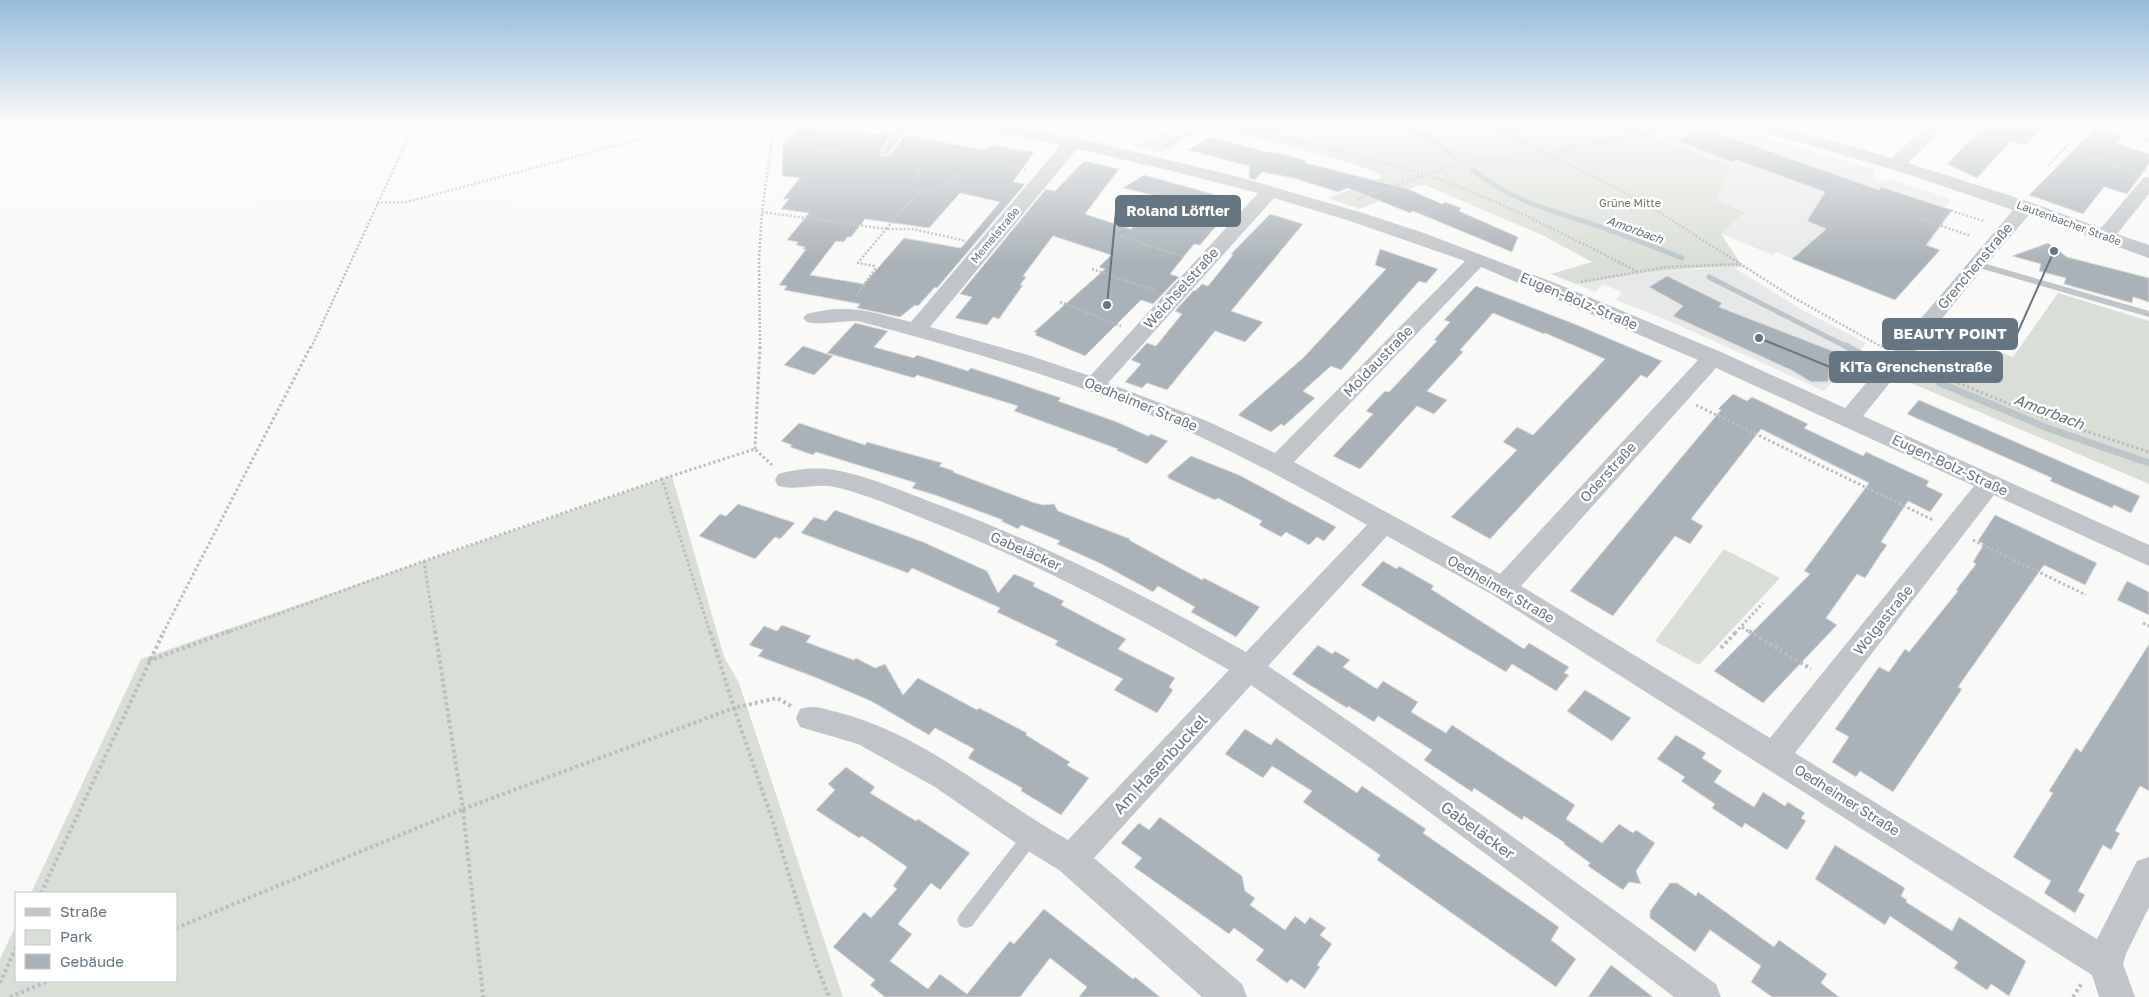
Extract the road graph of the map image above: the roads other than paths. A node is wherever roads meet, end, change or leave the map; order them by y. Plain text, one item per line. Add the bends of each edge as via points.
1 (1049, 172) edge
2 (1191, 172) edge
3 (1919, 172) edge
4 (2144, 177) edge
5 (1269, 192) junction
6 (2026, 207) junction
7 (2104, 236) junction
8 (2149, 252) edge
9 (1478, 259) junction
10 (1976, 264) junction
11 (2149, 314) edge
12 (814, 318) dead end
13 (916, 330) junction
14 (1713, 357) junction
15 (1094, 385) junction
16 (1849, 418) junction
17 (1278, 464) junction
18 (787, 480) road end
19 (1990, 483) junction
20 (1385, 522) junction
21 (2149, 556) edge
22 (1503, 588) junction
23 (1249, 668) junction
24 (811, 718) road end
25 (1775, 755) junction
26 (1031, 836) junction
27 (1070, 860) junction
28 (2146, 884) edge
29 (966, 920) dead end
30 (2106, 964) junction
31 (1229, 997) edge
32 (1703, 997) edge
33 (2117, 997) edge

1 - 13 street, Memelstraße
2 - 5 street, Eugen-Bolz-Straße
3 - 6 street, Lautenbacher Straße
4 - 7 street
5 - 9 street, Eugen-Bolz-Straße via 1337,211
5 - 15 street, Weichselstraße
6 - 7 street, Lautenbacher Straße
6 - 10 street, Grenchenstraße
7 - 8 street, Lautenbacher Straße
9 - 14 street, Eugen-Bolz-Straße
9 - 17 street, Moldaustraße
10 - 11 lane
10 - 16 street, Grenchenstraße via 1890,352
12 - 13 street, Oedheimer Straße via 858,315
13 - 15 street, Oedheimer Straße
14 - 16 street, Eugen-Bolz-Straße
14 - 22 street, Oderstraße
15 - 17 street, Oedheimer Straße via 1199,427
16 - 19 street, Eugen-Bolz-Straße
17 - 20 street, Oedheimer Straße
18 - 23 street, Gabeläcker via 836,479 982,531 1071,571
19 - 21 street, Eugen-Bolz-Straße
19 - 25 street, Wolgastraße
20 - 22 street, Oedheimer Straße
20 - 23 street
22 - 25 street, Oedheimer Straße
23 - 27 street, Am Hasenbuckel
23 - 32 street, Gabeläcker via 1384,761
24 - 26 street via 869,735 946,777
25 - 30 street, Oedheimer Straße
26 - 27 street
26 - 29 lane
27 - 31 street
28 - 30 street via 2110,950
30 - 33 street

